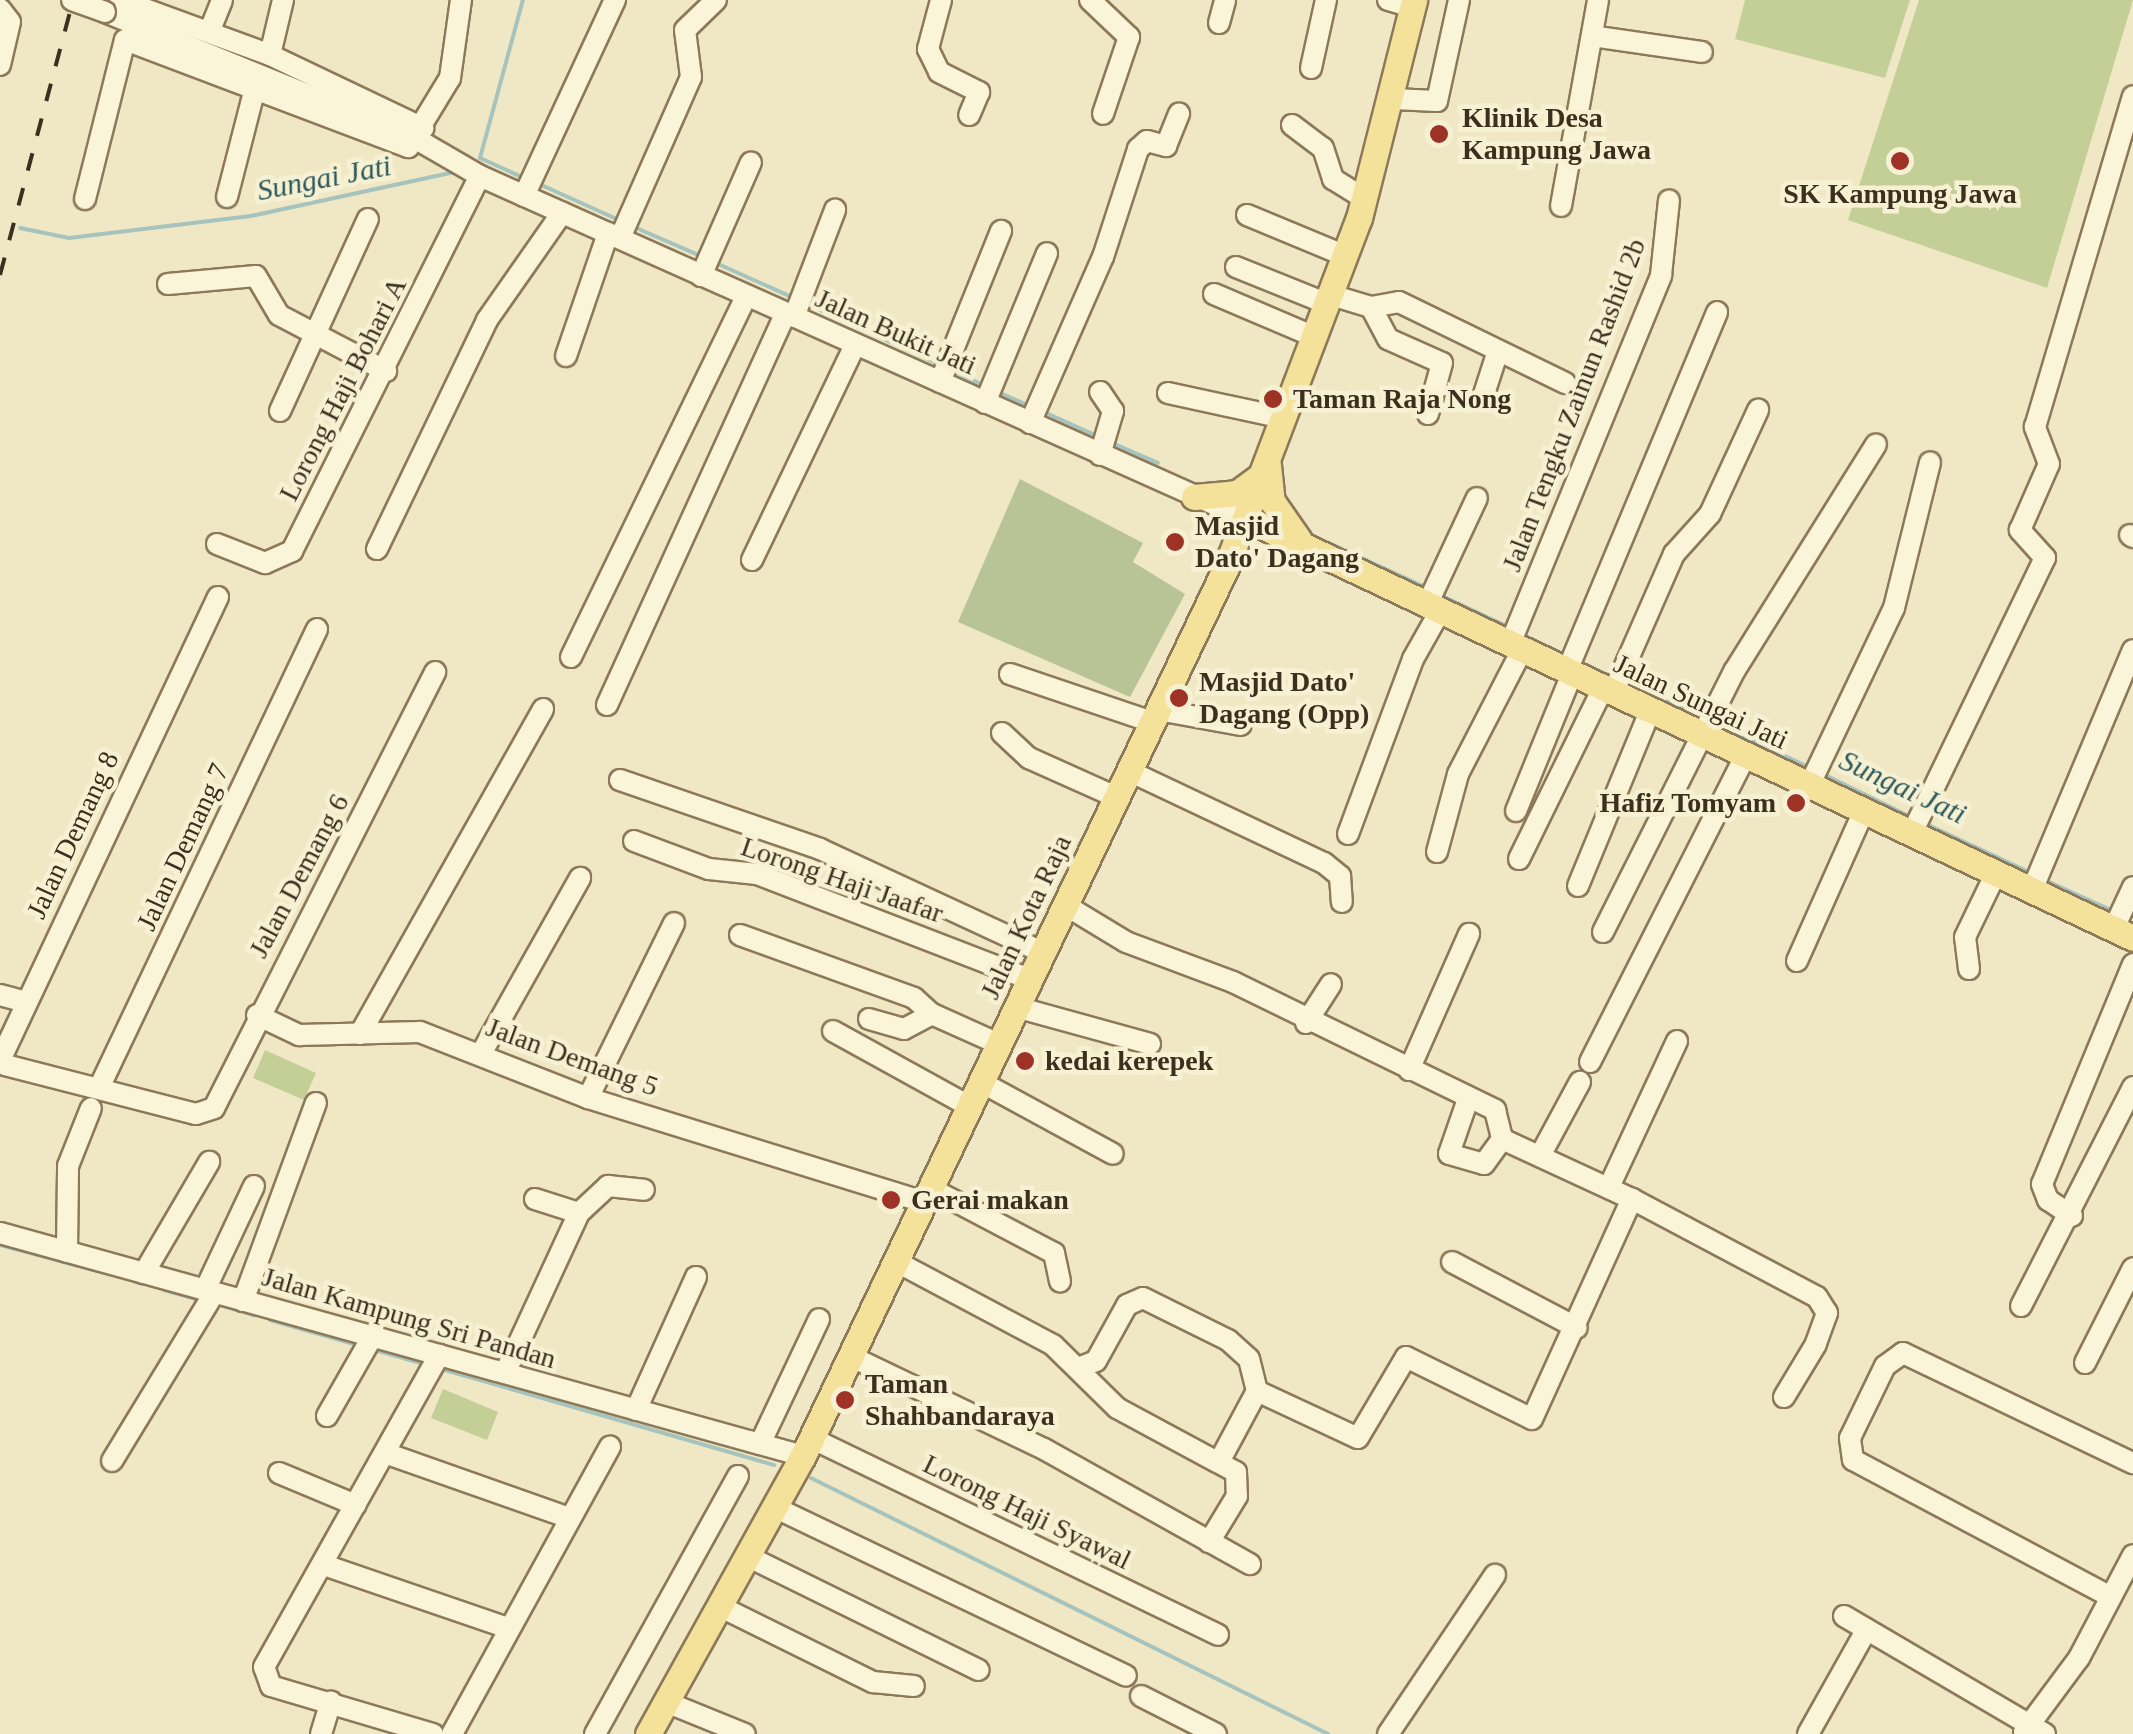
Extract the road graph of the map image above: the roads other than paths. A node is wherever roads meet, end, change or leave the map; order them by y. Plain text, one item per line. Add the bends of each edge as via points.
1 (72, 0) edge
2 (222, 0) edge
3 (283, 0) edge
4 (462, 0) edge
5 (615, 0) edge
6 (941, 0) edge
7 (1090, 0) edge
8 (1225, 0) edge
9 (1326, 0) edge
10 (1459, 0) edge
11 (1598, 0) edge
12 (705, 2) edge
13 (1405, 2) edge
14 (113, 6) edge
15 (0, 9) edge
16 (1218, 24) dead end
17 (210, 30) junction
18 (1592, 36) junction
19 (1702, 52) dead end
20 (270, 55) junction
21 (0, 64) edge
22 (1311, 68) dead end
23 (254, 92) junction
24 (2133, 96) edge
25 (1393, 98) junction
26 (968, 114) dead end
27 (1103, 114) dead end
28 (1179, 114) dead end
29 (1292, 125) dead end
30 (420, 134) junction
31 (752, 162) dead end
32 (470, 171) junction
33 (530, 184) junction
34 (227, 197) dead end
35 (1366, 198) junction
36 (85, 199) dead end
37 (1669, 200) dead end
38 (1561, 206) dead end
39 (835, 210) dead end
40 (562, 213) junction
41 (1247, 215) dead end
42 (368, 219) dead end
43 (1002, 231) dead end
44 (614, 235) junction
45 (1046, 253) dead end
46 (1346, 256) junction
47 (705, 265) junction
48 (1236, 267) dead end
49 (168, 284) dead end
50 (1214, 294) dead end
51 (745, 298) junction
52 (1329, 300) junction
53 (1371, 307) junction
54 (795, 308) junction
55 (1717, 312) dead end
56 (320, 336) junction
57 (1315, 336) junction
58 (856, 345) junction
59 (1498, 350) junction
60 (566, 356) dead end
61 (386, 372) junction
62 (944, 374) junction
63 (1565, 383) dead end
64 (1100, 392) dead end
65 (989, 393) junction
66 (1168, 394) dead end
67 (1484, 394) dead end
68 (1758, 410) dead end
69 (280, 411) dead end
70 (1428, 414) dead end
71 (1036, 415) junction
72 (1284, 418) junction
73 (1105, 444) junction
74 (1876, 444) dead end
75 (1930, 462) dead end
76 (1265, 467) junction
77 (1194, 498) junction
78 (1477, 498) dead end
79 (1245, 518) junction
80 (217, 544) dead end
81 (377, 549) dead end
82 (1312, 550) junction
83 (752, 560) dead end
84 (1226, 565) junction
85 (218, 597) dead end
86 (1434, 600) junction
87 (318, 629) dead end
88 (1515, 639) junction
89 (2133, 650) edge
90 (571, 657) dead end
91 (1571, 666) junction
92 (435, 672) dead end
93 (1010, 674) dead end
94 (1608, 690) junction
95 (607, 706) dead end
96 (543, 708) dead end
97 (1650, 711) junction
98 (1155, 716) junction
99 (1241, 725) dead end
100 (1707, 726) junction
101 (1002, 732) dead end
102 (1745, 756) junction
103 (1129, 771) junction
104 (1813, 778) junction
105 (620, 780) dead end
106 (1116, 796) junction
107 (1516, 812) dead end
108 (1864, 812) junction
109 (1916, 825) junction
110 (1348, 834) dead end
111 (634, 841) dead end
112 (1437, 852) dead end
113 (1519, 859) dead end
114 (1996, 873) junction
115 (580, 878) dead end
116 (2036, 880) junction
117 (1578, 886) dead end
118 (2133, 888) edge
119 (1342, 902) dead end
120 (1065, 904) junction
121 (674, 924) dead end
122 (2122, 924) edge
123 (1603, 932) dead end
124 (1469, 934) dead end
125 (740, 935) dead end
126 (1042, 952) junction
127 (1797, 961) dead end
128 (2133, 964) edge
129 (1969, 969) dead end
130 (1030, 979) junction
131 (1331, 984) dead end
132 (0, 995) edge
133 (26, 1002) junction
134 (1016, 1007) junction
135 (932, 1014) junction
136 (257, 1015) junction
137 (869, 1020) dead end
138 (1306, 1023) junction
139 (834, 1032) dead end
140 (360, 1034) junction
141 (1677, 1041) dead end
142 (999, 1044) junction
143 (1150, 1044) dead end
144 (482, 1052) junction
145 (1590, 1062) dead end
146 (1410, 1070) junction
147 (981, 1082) junction
148 (1580, 1082) dead end
149 (2133, 1086) edge
150 (95, 1098) junction
151 (588, 1098) junction
152 (1468, 1099) junction
153 (316, 1103) dead end
154 (969, 1106) junction
155 (214, 1108) joint
156 (1502, 1139) junction
157 (1114, 1154) dead end
158 (1541, 1154) junction
159 (208, 1162) dead end
160 (254, 1186) dead end
161 (1609, 1187) junction
162 (644, 1190) dead end
163 (927, 1195) junction
164 (534, 1199) dead end
165 (1632, 1200) junction
166 (578, 1213) junction
167 (2072, 1216) junction
168 (0, 1233) edge
169 (67, 1252) junction
170 (895, 1261) junction
171 (1452, 1262) dead end
172 (2133, 1268) edge
173 (144, 1273) junction
174 (696, 1277) dead end
175 (1060, 1281) dead end
176 (210, 1291) junction
177 (243, 1301) junction
178 (2021, 1306) dead end
179 (819, 1319) dead end
180 (1577, 1328) junction
181 (370, 1344) junction
182 (850, 1356) junction
183 (434, 1363) junction
184 (2085, 1363) dead end
185 (1078, 1368) junction
186 (505, 1373) junction
187 (1257, 1391) junction
188 (1784, 1396) dead end
189 (636, 1410) junction
190 (327, 1416) dead end
191 (760, 1444) junction
192 (610, 1447) dead end
193 (807, 1447) junction
194 (384, 1453) junction
195 (1220, 1460) junction
196 (112, 1461) dead end
197 (2133, 1464) edge
198 (279, 1473) dead end
199 (738, 1476) dead end
200 (356, 1505) junction
201 (774, 1507) junction
202 (570, 1518) junction
203 (1209, 1542) junction
204 (2133, 1555) edge
205 (747, 1556) junction
206 (324, 1564) junction
207 (1250, 1564) dead end
208 (1495, 1575) dead end
209 (2111, 1597) junction
210 (719, 1606) junction
211 (1844, 1616) dead end
212 (505, 1627) junction
213 (1866, 1629) junction
214 (1218, 1636) dead end
215 (979, 1670) dead end
216 (1126, 1676) dead end
217 (914, 1686) dead end
218 (1141, 1696) dead end
219 (331, 1702) junction
220 (666, 1702) junction
221 (2032, 1731) edge
222 (321, 1734) edge
223 (433, 1734) edge
224 (452, 1734) edge
225 (594, 1734) edge
226 (648, 1734) edge
227 (745, 1734) edge
228 (1216, 1734) edge
229 (1388, 1734) edge
230 (1808, 1734) edge

1 - 14 street, bridge
2 - 17 street
3 - 20 street
4 - 30 street via 450,78
5 - 33 street
6 - 26 street via 928,48 939,72 979,92
7 - 27 street via 1129,37
8 - 16 street
9 - 22 street
10 - 25 street via 1433,107
11 - 18 street
12 - 44 street via 685,30 691,77
13 - 25 main road, Jalan Kota Raja
14 - 17 street
14 - 30 street, Jalan Bukit Jati
15 - 21 street via 9,31
17 - 20 street
18 - 19 street
18 - 38 street
20 - 30 street
23 - 30 street via 401,145
23 - 34 street
23 - 36 street via 126,40
24 - 109 street via 2035,427 2049,464 2020,530 2046,558
25 - 35 main road, Jalan Kota Raja
28 - 71 street via 1166,146 1147,140 1138,149
29 - 35 street via 1322,148 1333,179
30 - 32 street, Jalan Bukit Jati
31 - 47 street
32 - 33 street, Jalan Bukit Jati
32 - 61 street, Lorong Haji Bohari A
33 - 40 street, Jalan Bukit Jati
35 - 46 main road, Jalan Kota Raja
37 - 88 street, Jalan Tengku Zainun Rashid 2b via 1661,275
39 - 54 street
40 - 44 street, Jalan Bukit Jati
40 - 81 street via 512,274
41 - 46 street
42 - 56 street
43 - 62 street
44 - 47 street, Jalan Bukit Jati
44 - 60 street
45 - 65 street
46 - 52 main road, Jalan Kota Raja
47 - 51 street, Jalan Bukit Jati
48 - 52 street
49 - 56 street via 256,276 279,315
50 - 57 street
51 - 54 street, Jalan Bukit Jati
51 - 90 street
52 - 53 street
52 - 57 main road, Jalan Kota Raja
53 - 59 street via 1400,302
53 - 70 street via 1388,339 1442,363
54 - 58 street, Jalan Bukit Jati
54 - 95 street
55 - 91 street
56 - 61 street
56 - 69 street
57 - 72 main road, Jalan Kota Raja
58 - 62 street, Jalan Bukit Jati
58 - 83 street
59 - 63 street
59 - 67 street
61 - 80 street, Lorong Haji Bohari A via 284,560 265,563
62 - 65 street, Jalan Bukit Jati
64 - 73 street via 1113,411
65 - 71 street, Jalan Bukit Jati
66 - 72 street
68 - 94 street via 1710,514 1674,554
71 - 73 street, Jalan Bukit Jati
72 - 76 main road, Jalan Kota Raja
73 - 77 street, Jalan Bukit Jati
74 - 100 street
75 - 104 street via 1894,608
76 - 77 main road via 1237,493
76 - 79 main road, Jalan Kota Raja
76 - 82 main road via 1284,527
77 - 79 street, Jalan Bukit Jati
78 - 86 street
79 - 82 main road, Jalan Sungai Jati
79 - 84 main road, Jalan Kota Raja
82 - 84 main road via 1255,542
82 - 86 main road, Jalan Sungai Jati
84 - 98 main road, Jalan Kota Raja
85 - 133 street, Jalan Demang 8
86 - 88 main road, Jalan Sungai Jati
86 - 110 street
87 - 150 street, Jalan Demang 7
88 - 91 main road, Jalan Sungai Jati
88 - 112 street, Jalan Tengku Zainun Rashid 2b via 1458,774
89 - 116 street
91 - 94 main road, Jalan Sungai Jati
91 - 107 street
92 - 136 street, Jalan Demang 6
93 - 98 street
94 - 97 main road, Jalan Sungai Jati
94 - 113 street
96 - 140 street
97 - 100 main road, Jalan Sungai Jati
97 - 117 street
98 - 99 street
98 - 103 main road, Jalan Kota Raja
100 - 102 main road, Jalan Sungai Jati
100 - 123 street
101 - 106 street via 1029,758
102 - 104 main road, Jalan Sungai Jati
102 - 145 street
103 - 106 main road, Jalan Kota Raja
103 - 119 street via 1324,863 1340,876
104 - 108 main road, Jalan Sungai Jati
105 - 126 street via 820,849
106 - 120 main road, Jalan Kota Raja
108 - 109 main road, Jalan Sungai Jati
108 - 127 street
109 - 114 main road, Jalan Sungai Jati
111 - 130 street, Lorong Haji Jaafar via 709,869 757,874
114 - 116 main road, Jalan Sungai Jati
114 - 129 street via 1965,936
115 - 144 street
116 - 122 main road, Jalan Sungai Jati
118 - 122 street
120 - 126 main road, Jalan Kota Raja
120 - 138 street via 1126,942 1233,982
121 - 151 street
124 - 146 street
125 - 135 street via 914,998
126 - 130 main road, Jalan Kota Raja
128 - 167 street via 2042,1184 2048,1200
130 - 134 main road, Jalan Kota Raja
131 - 138 street
132 - 133 street
133 - 150 street, Jalan Demang 8 via 2,1062
134 - 142 main road, Jalan Kota Raja
134 - 143 street
135 - 137 street via 920,1028
135 - 142 street
136 - 140 street, Jalan Demang 5 via 299,1035
136 - 155 street, Jalan Demang 6
138 - 146 street
139 - 154 street
140 - 144 street, Jalan Demang 5 via 420,1032
141 - 161 street
142 - 147 main road, Jalan Kota Raja
144 - 151 street, Jalan Demang 5
146 - 152 street
147 - 154 main road, Jalan Kota Raja
147 - 157 street
148 - 158 street
149 - 167 street
150 - 155 street, Jalan Demang 8 via 196,1114
150 - 169 street, Jalan Demang 7 via 68,1166
151 - 163 street, Jalan Demang 5
152 - 156 street via 1495,1110
152 - 156 street via 1449,1154 1484,1164
153 - 177 street
154 - 163 main road, Jalan Kota Raja
156 - 158 street
158 - 161 street
159 - 173 street
160 - 176 street
161 - 165 street
162 - 166 street via 608,1186
163 - 170 main road, Jalan Kota Raja
163 - 175 street, Jalan Demang 5 via 1054,1253
164 - 166 street
165 - 180 street
165 - 188 street via 1817,1298 1827,1313
166 - 186 street
167 - 178 street
168 - 169 street, Jalan Kampung Sri Pandan
169 - 173 street, Jalan Kampung Sri Pandan
170 - 182 main road, Jalan Kota Raja
170 - 185 street via 1053,1345
171 - 180 street
172 - 184 street
173 - 176 street, Jalan Kampung Sri Pandan
174 - 189 street
176 - 177 street, Jalan Kampung Sri Pandan
176 - 196 street
177 - 181 street, Jalan Kampung Sri Pandan
179 - 191 street
180 - 187 street via 1532,1419 1406,1357 1358,1438
181 - 183 street, Jalan Kampung Sri Pandan
181 - 190 street
182 - 193 main road, Jalan Kota Raja
182 - 203 street
183 - 186 street, Jalan Kampung Sri Pandan
183 - 194 street
185 - 187 street via 1096,1361 1128,1306 1143,1298 1228,1340 1249,1360
185 - 195 street via 1128,1415
186 - 189 street, Jalan Kampung Sri Pandan
187 - 195 street
189 - 191 street, Jalan Kampung Sri Pandan
191 - 193 street, Jalan Kampung Sri Pandan
192 - 202 street
193 - 201 main road, Jalan Kota Raja
193 - 214 street, Lorong Haji Syawal
194 - 200 street
194 - 202 street
195 - 203 street via 1236,1472 1237,1496
197 - 209 street via 1903,1353 1886,1366 1849,1450
198 - 200 street
199 - 225 street
200 - 206 street
201 - 205 main road, Jalan Kota Raja
201 - 216 street
202 - 212 street
203 - 207 street
204 - 209 street
205 - 210 main road, Jalan Kota Raja
205 - 215 street
206 - 212 street
206 - 219 street via 264,1667 266,1679
208 - 229 street
209 - 221 street
210 - 217 street via 873,1682
210 - 220 main road, Jalan Kota Raja
211 - 213 street
212 - 224 street
213 - 221 street
213 - 230 street
218 - 228 street
219 - 222 street
219 - 223 street
220 - 226 main road, Jalan Kota Raja
220 - 227 street

